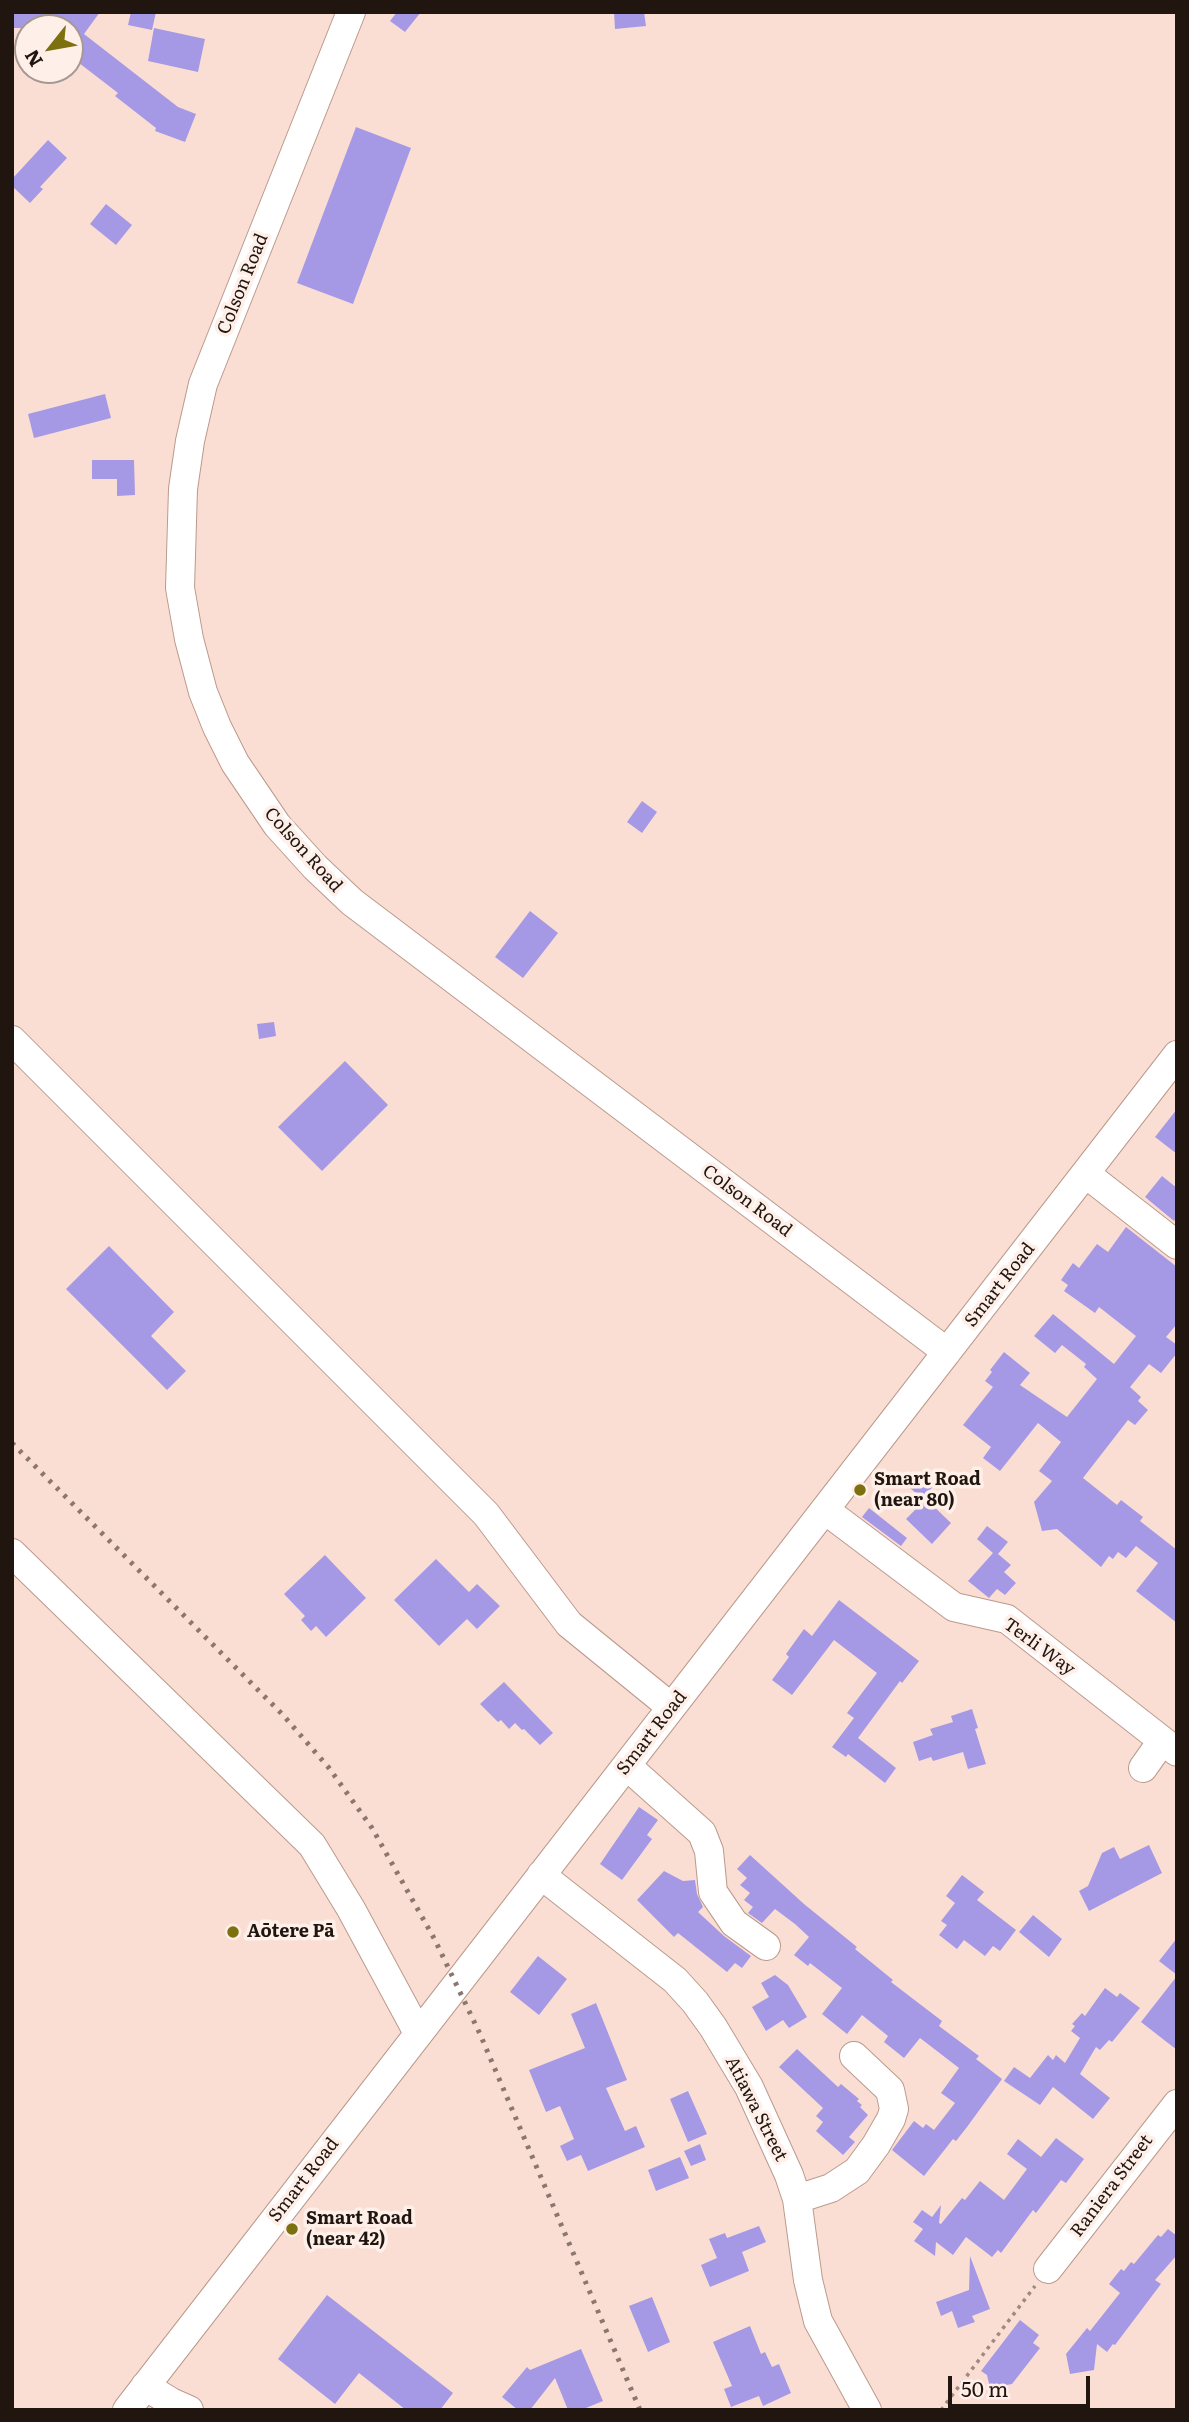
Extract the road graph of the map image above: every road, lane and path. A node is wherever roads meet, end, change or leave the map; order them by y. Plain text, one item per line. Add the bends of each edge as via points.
1 (351, 12) edge
2 (12, 1040) edge
3 (1177, 1055) edge
4 (1086, 1174) junction
5 (1177, 1245) edge
6 (947, 1352) junction
7 (825, 1510) junction
8 (12, 1553) edge
9 (671, 1707) junction
10 (1169, 1747) edge
11 (627, 1766) junction
12 (1143, 1768) dead end
13 (541, 1875) junction
14 (766, 1946) dead end
15 (418, 2033) junction
16 (854, 2056) dead end
17 (1177, 2104) edge
18 (797, 2199) junction
19 (1048, 2269) joint
20 (145, 2386) junction
21 (127, 2410) edge
22 (188, 2410) edge
23 (867, 2410) edge
24 (941, 2410) edge

1 - 6 street, Colson Road via 203,384 190,441 183,489 180,588 189,639 216,727 277,825 352,902
2 - 9 street via 486,1514 569,1624
3 - 4 street, Smart Road
4 - 5 street
4 - 6 street, Smart Road
6 - 7 street, Smart Road
7 - 9 street, Smart Road
7 - 10 street, Terli Way via 954,1607 1007,1619
8 - 15 street via 312,1844
9 - 11 street, Smart Road
10 - 12 street
11 - 13 street, Smart Road
11 - 14 street via 702,1833 709,1851 712,1892 734,1923
13 - 15 street, Smart Road
13 - 18 street, Atiawa Street via 675,1980 695,2002 748,2087
15 - 20 street, Smart Road
16 - 18 street via 891,2090 891,2119 857,2171 831,2188
17 - 19 street, Raniera Street
18 - 23 street, Atiawa Street via 818,2320
19 - 24 path
20 - 21 street, Smart Road
20 - 22 street

